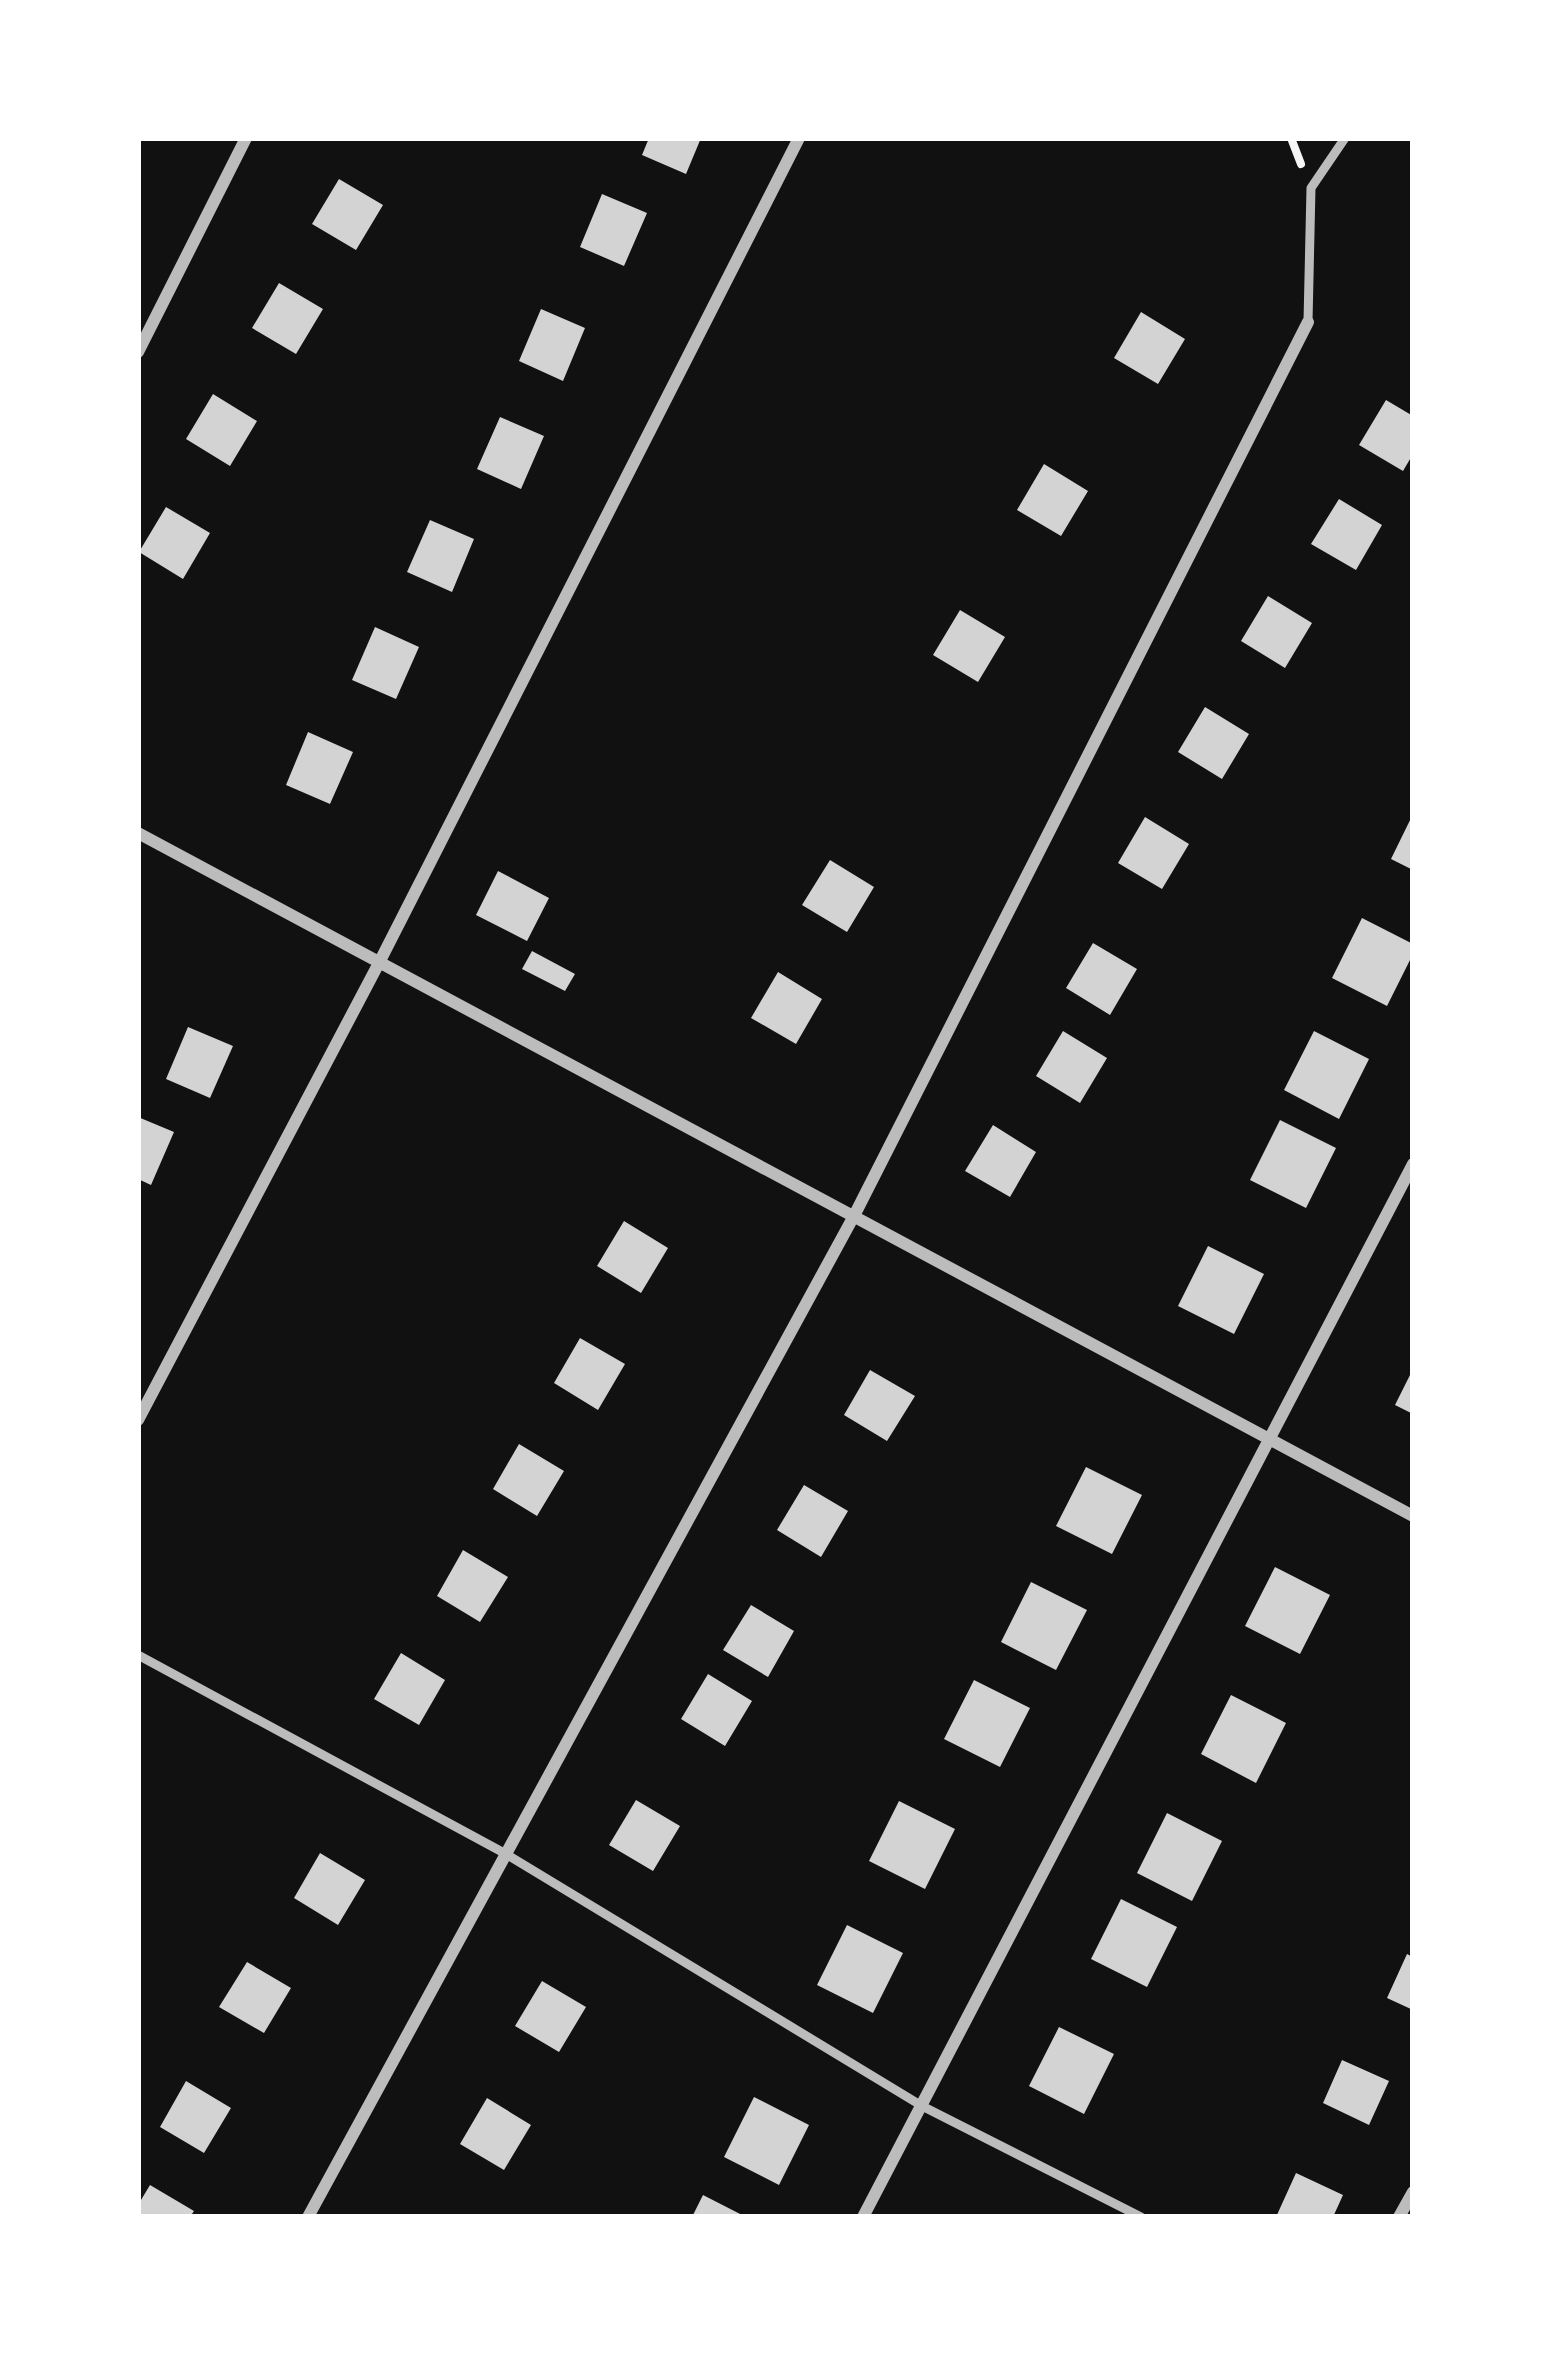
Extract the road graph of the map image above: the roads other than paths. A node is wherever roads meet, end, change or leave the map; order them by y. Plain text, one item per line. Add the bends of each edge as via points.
1 (246, 138) edge
2 (799, 138) edge
3 (1346, 138) edge
4 (1308, 322) joint
5 (138, 352) edge
6 (138, 832) edge
7 (380, 962) junction
8 (1413, 1165) edge
9 (855, 1214) junction
10 (138, 1420) edge
11 (1268, 1440) junction
12 (1413, 1516) edge
13 (138, 1655) edge
14 (506, 1854) junction
15 (922, 2106) junction
16 (1413, 2192) edge
17 (308, 2217) edge
18 (863, 2217) edge
19 (1141, 2217) edge
20 (1399, 2217) edge

1 - 5 street
2 - 7 street
3 - 4 lane via 1311,188
4 - 9 street
6 - 7 street
7 - 9 street
7 - 10 street
8 - 11 street
9 - 11 street
9 - 14 street
11 - 12 street
11 - 15 street
13 - 14 lane
14 - 15 lane
14 - 17 street
15 - 18 street
15 - 19 lane
16 - 20 street

